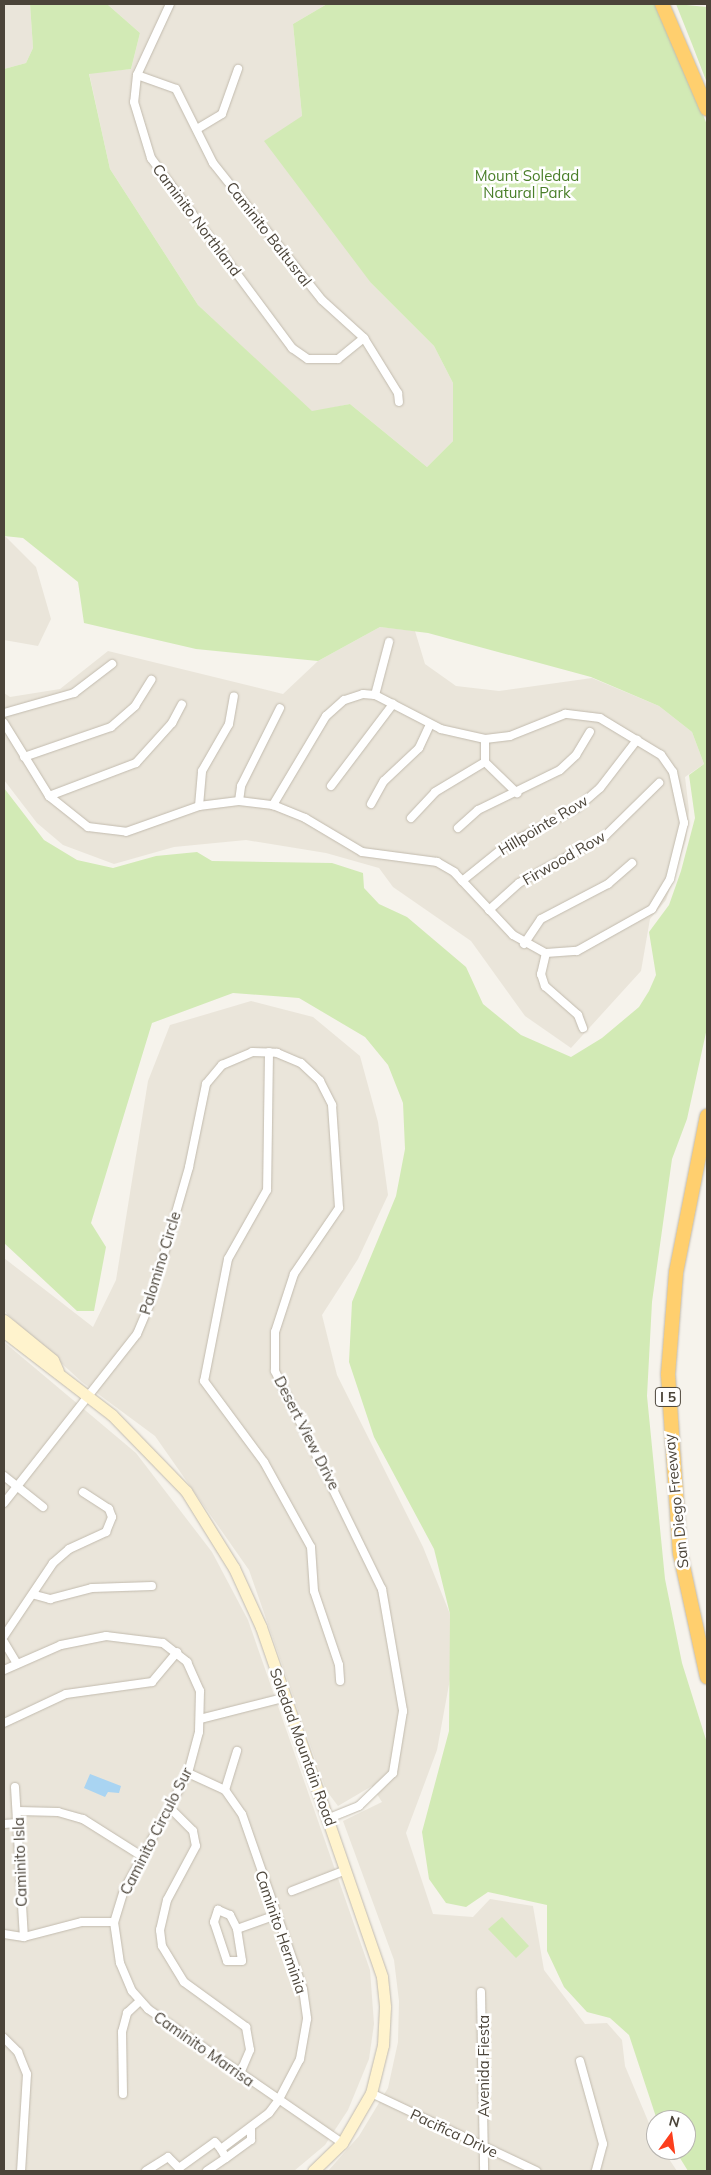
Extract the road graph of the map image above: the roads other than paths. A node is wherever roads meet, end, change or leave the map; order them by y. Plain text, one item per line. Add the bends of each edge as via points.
1 (170, 4) edge
2 (662, 4) edge
3 (238, 69) dead end
4 (137, 75) junction
5 (707, 109) edge
6 (197, 129) junction
7 (364, 338) junction
8 (399, 402) dead end
9 (389, 642) dead end
10 (112, 664) dead end
11 (151, 680) dead end
12 (375, 695) junction
13 (234, 696) dead end
14 (182, 704) dead end
15 (393, 704) junction
16 (280, 708) dead end
17 (4, 713) edge
18 (4, 723) edge
19 (430, 724) junction
20 (590, 732) dead end
21 (485, 739) junction
22 (637, 740) junction
23 (24, 757) junction
24 (485, 762) junction
25 (659, 783) dead end
26 (330, 786) dead end
27 (517, 793) junction
28 (49, 796) junction
29 (239, 802) junction
30 (371, 804) dead end
31 (273, 805) junction
32 (198, 806) junction
33 (411, 818) dead end
34 (458, 828) dead end
35 (632, 863) dead end
36 (462, 881) junction
37 (489, 910) junction
38 (524, 944) junction
39 (546, 953) junction
40 (583, 1028) dead end
41 (269, 1052) junction
42 (707, 1116) edge
43 (4, 1320) edge
44 (4, 1332) edge
45 (58, 1371) junction
46 (89, 1397) junction
47 (4, 1476) edge
48 (17, 1486) junction
49 (83, 1492) dead end
50 (4, 1503) edge
51 (43, 1507) dead end
52 (152, 1586) dead end
53 (34, 1595) junction
54 (4, 1636) edge
55 (4, 1642) edge
56 (177, 1652) junction
57 (16, 1662) junction
58 (4, 1670) edge
59 (707, 1677) edge
60 (340, 1681) dead end
61 (283, 1698) junction
62 (200, 1719) junction
63 (4, 1723) edge
64 (237, 1751) dead end
65 (188, 1773) junction
66 (16, 1787) dead end
67 (225, 1790) junction
68 (171, 1809) junction
69 (18, 1810) junction
70 (328, 1818) junction
71 (17, 1823) junction
72 (4, 1824) edge
73 (143, 1857) junction
74 (346, 1870) junction
75 (292, 1891) dead end
76 (276, 1915) junction
77 (114, 1922) junction
78 (237, 1929) junction
79 (4, 1934) edge
80 (24, 1937) junction
81 (481, 1992) dead end
82 (139, 2002) junction
83 (4, 2038) edge
84 (580, 2062) dead end
85 (240, 2074) junction
86 (371, 2093) junction
87 (123, 2094) dead end
88 (278, 2101) junction
89 (251, 2128) junction
90 (342, 2142) junction
91 (484, 2148) junction
92 (221, 2149) junction
93 (226, 2158) junction
94 (21, 2171) edge
95 (146, 2171) edge
96 (207, 2171) edge
97 (313, 2171) edge
98 (484, 2171) edge
99 (536, 2171) edge
100 (596, 2171) edge

1 - 4 street, Caminito Northland
2 - 5 highway
3 - 6 street via 222,114
4 - 6 street, Caminito Baltusral via 176,89
4 - 7 street, Caminito Northland via 134,102 148,154 292,348 317,361 338,359
6 - 7 street, Caminito Baltusral via 213,163 322,300
7 - 8 street, Caminito Baltusral via 398,393
9 - 12 street
10 - 17 street via 74,693
11 - 23 street via 135,706 111,727
12 - 15 street
12 - 31 street via 362,694 344,700 326,716
13 - 32 street via 229,724 202,771
14 - 28 street via 172,723 136,763
15 - 19 street
15 - 26 street
16 - 29 street via 241,786
18 - 23 street
19 - 21 street
19 - 30 street via 419,748 384,781
20 - 27 street via 576,755 560,770
21 - 22 street via 510,736 556,716 575,713 600,718
21 - 24 street
22 - 36 street, Hillpointe Row via 600,788 577,808 507,845
22 - 39 street via 661,756 681,800 684,823 670,879 658,901 577,951
23 - 28 street
24 - 27 street
24 - 33 street via 434,792
25 - 37 street, Firwood Row via 605,836 519,883
27 - 34 street via 478,810
28 - 32 street via 77,821 113,832
29 - 31 street
29 - 32 street
31 - 36 street via 306,818 362,852 421,857 437,862
35 - 38 street via 608,884 541,919
36 - 37 street
37 - 38 street
38 - 39 street
39 - 40 street via 541,974 545,986 578,1015
41 - 46 street, Palomino Circle via 229,1061 206,1084 189,1167 149,1306 136,1334
41 - 60 street via 267,1190 228,1259 204,1381 264,1462 311,1547 314,1591 339,1665
41 - 70 street, Desert View Drive via 301,1063 325,1089 332,1105 340,1189 332,1225 294,1274 275,1332 275,1371 382,1589 403,1711 393,1772 359,1806
42 - 59 highway, San Diego Freeway / I 5 via 676,1273 668,1374 680,1553
43 - 45 main road, Soledad Mountain Road via 53,1360
44 - 45 main road, Soledad Mountain Road
45 - 46 main road, Soledad Mountain Road
46 - 48 street, Palomino Circle
46 - 61 main road, Soledad Mountain Road via 149,1450 204,1517 248,1596
47 - 48 street
48 - 50 street, Palomino Circle
48 - 51 street
49 - 53 street via 109,1509 110,1526 98,1538 68,1549 52,1563
52 - 53 street via 92,1588 50,1599
53 - 54 street
55 - 57 street
56 - 57 street via 145,1638 106,1636 61,1645
56 - 62 street, Caminito Circulo Sur via 197,1681
56 - 63 street via 152,1682 66,1694
57 - 58 street
61 - 62 street
61 - 70 main road, Soledad Mountain Road
62 - 65 street, Caminito Circulo Sur
64 - 67 street
65 - 67 street
65 - 68 street, Caminito Circulo Sur
66 - 69 street, Caminito Isla
67 - 76 street, Caminito Herminia via 242,1814
68 - 73 street, Caminito Circulo Sur
68 - 85 street via 193,1831 196,1846 167,1900 160,1930 162,1946 184,1982 246,2027 250,2050
69 - 71 street, Caminito Isla
69 - 73 street via 58,1812 83,1819
70 - 74 main road, Soledad Mountain Road
71 - 72 street
71 - 80 street, Caminito Isla
73 - 77 street, Caminito Circulo Sur via 127,1883
74 - 75 street
74 - 86 main road, Soledad Mountain Road via 383,1987 385,2029
76 - 78 street
76 - 88 street, Caminito Herminia via 303,1989 307,2019 300,2060
77 - 80 street via 82,1922
77 - 82 street, Caminito Marrisa via 120,1963
78 - 78 street via 224,1910 213,1914 227,1961 232,1964 244,1956
79 - 80 street
81 - 91 street, Avenida Fiesta
82 - 85 street, Caminito Marrisa
82 - 87 street via 127,2013 122,2032
83 - 94 street via 18,2052 27,2074
84 - 100 street via 603,2144
85 - 88 street, Caminito Marrisa
86 - 90 main road, Soledad Mountain Road
86 - 91 street, Pacifica Drive
88 - 89 street, Caminito Herminia
88 - 90 street, Caminito Marrisa
89 - 92 street, Caminito Herminia
89 - 93 street via 251,2140
90 - 97 main road, Soledad Mountain Road
91 - 98 street, Avenida Fiesta
91 - 99 street, Pacifica Drive
92 - 93 street
92 - 95 street, Caminito Herminia via 215,2142 179,2168 168,2157
93 - 96 street

